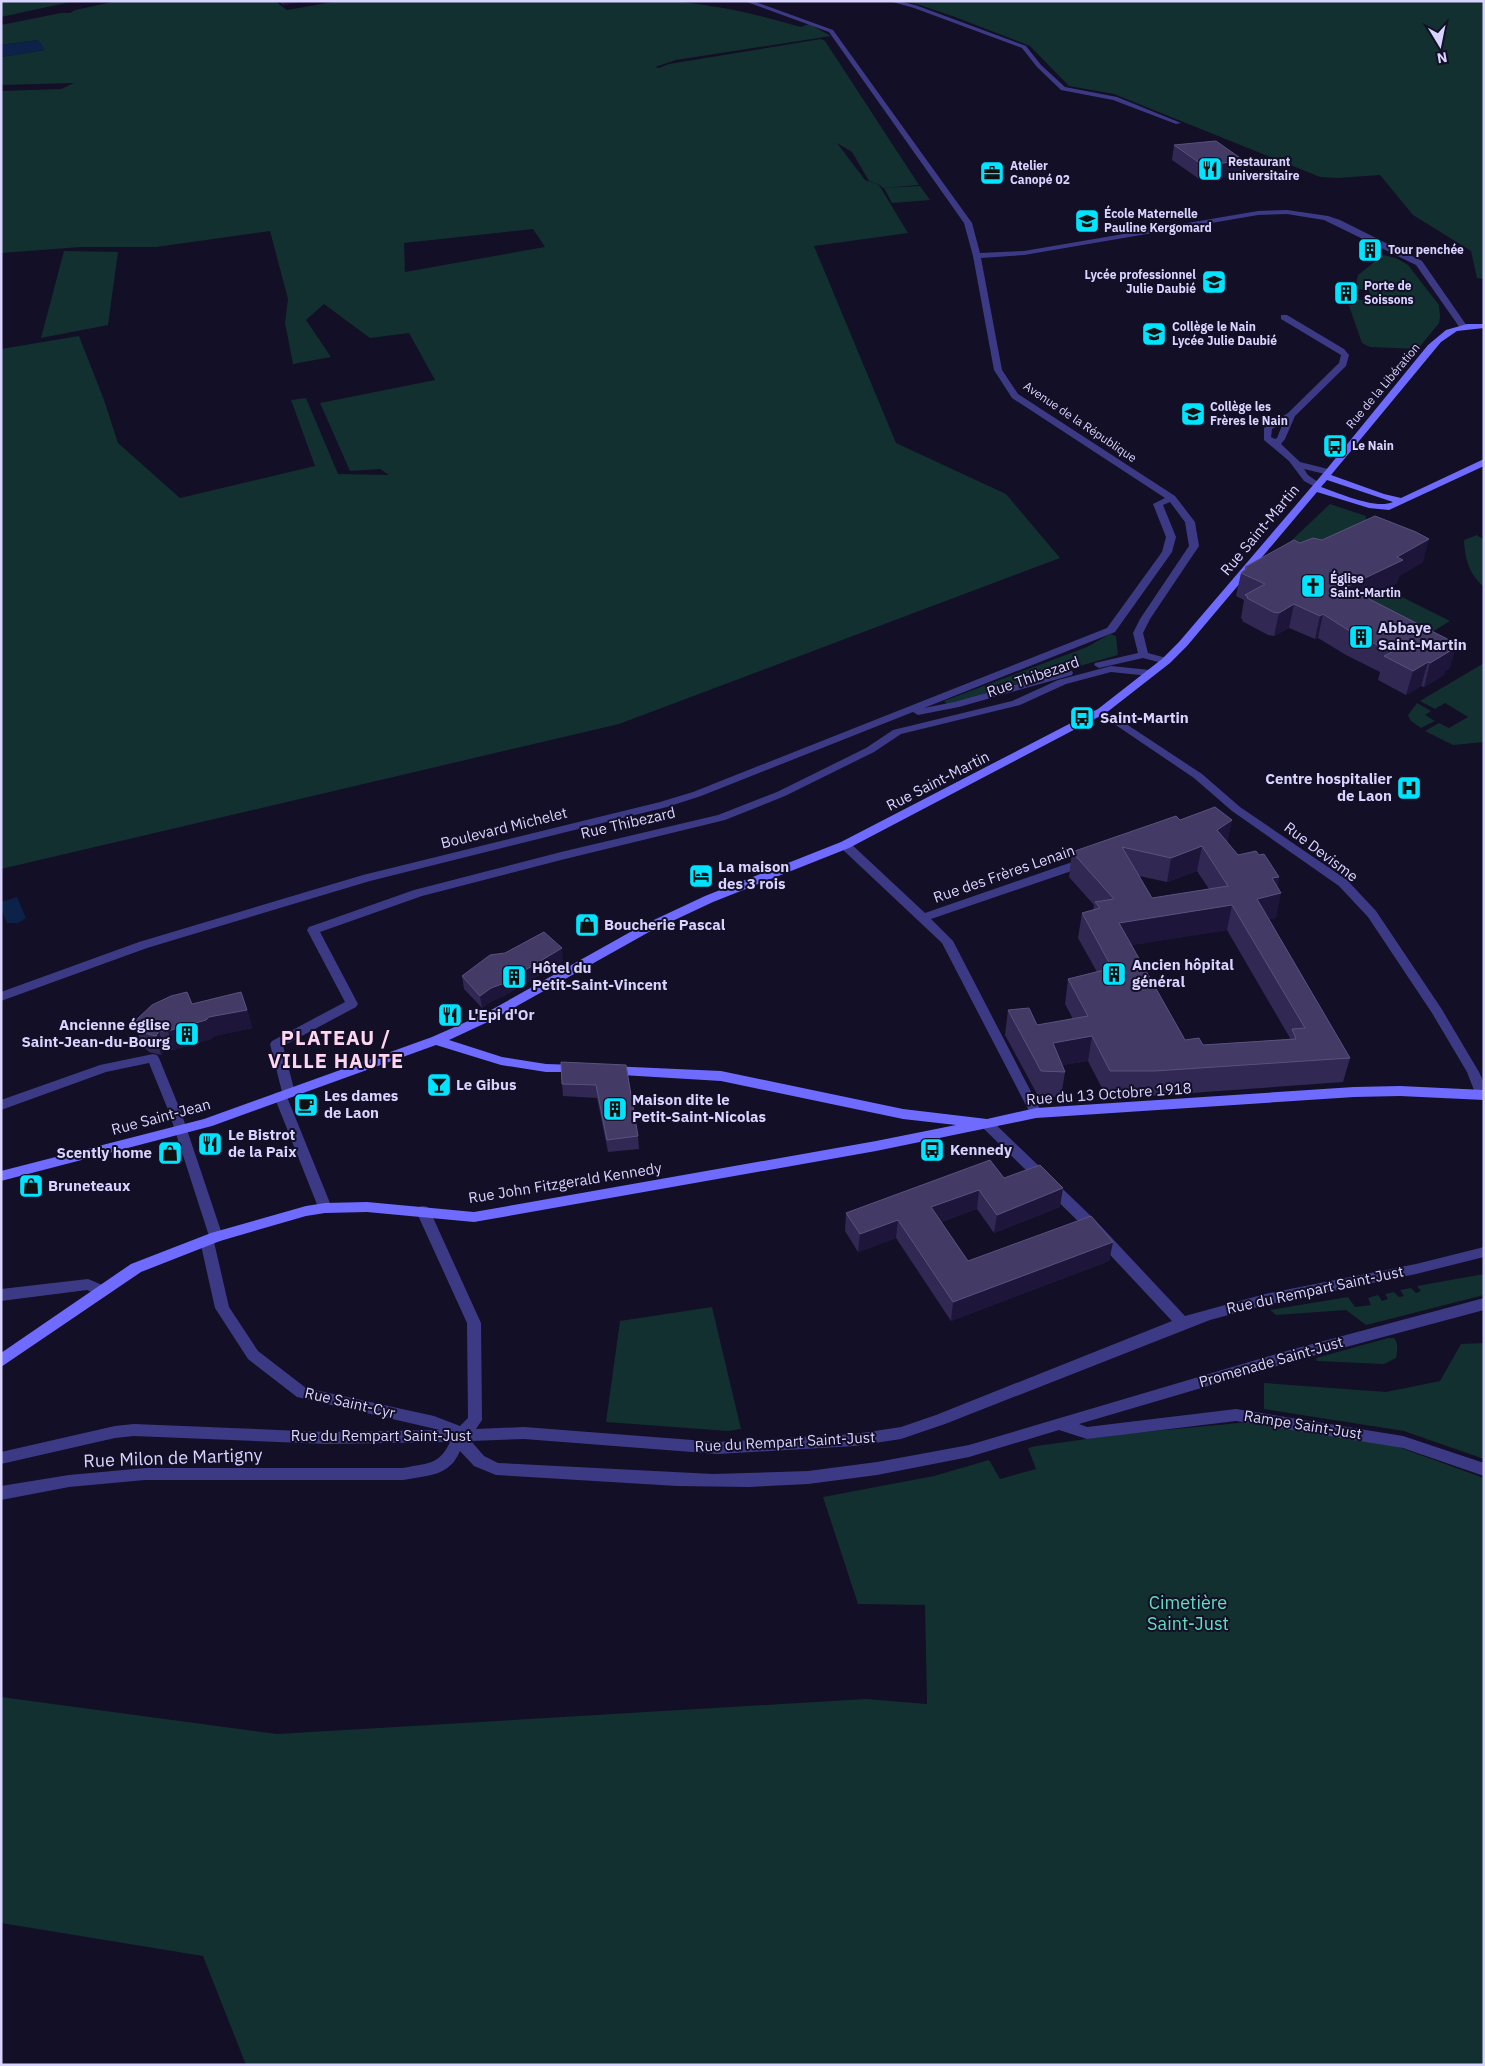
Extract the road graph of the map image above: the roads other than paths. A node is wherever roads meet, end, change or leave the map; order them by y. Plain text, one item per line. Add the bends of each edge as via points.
1 (747, 1) edge
2 (770, 1) edge
3 (892, 1) edge
4 (759, 5) junction
5 (1178, 123) dead end
6 (977, 256) junction
7 (1284, 317) dead end
8 (1463, 326) junction
9 (1484, 326) edge
10 (1291, 415) junction
11 (1276, 443) junction
12 (1484, 462) edge
13 (1297, 464) junction
14 (1327, 474) junction
15 (1315, 487) junction
16 (1172, 498) junction
17 (1404, 501) junction
18 (1143, 655) junction
19 (1166, 661) junction
20 (1150, 673) junction
21 (1102, 711) junction
22 (891, 716) junction
23 (845, 846) junction
24 (1098, 857) edge
25 (923, 918) junction
26 (1, 998) edge
27 (436, 1040) junction
28 (284, 1094) junction
29 (1483, 1095) edge
30 (1, 1105) edge
31 (1036, 1113) junction
32 (988, 1124) junction
33 (181, 1130) junction
34 (1, 1176) edge
35 (325, 1208) junction
36 (423, 1211) junction
37 (212, 1239) junction
38 (1484, 1252) edge
39 (102, 1291) junction
40 (1, 1295) edge
41 (1484, 1304) edge
42 (1182, 1323) junction
43 (1, 1361) edge
44 (1059, 1424) junction
45 (456, 1432) junction
46 (1, 1458) edge
47 (1484, 1470) edge
48 (1, 1494) edge

1 - 4 street, Avenue de la République
2 - 4 street
3 - 5 street via 916,6 1024,47 1064,89 1115,98
4 - 6 street, Avenue de la République via 824,28 836,36 968,224
6 - 8 street via 1024,253 1272,211 1300,213 1337,222 1419,263
6 - 16 street, Avenue de la République via 998,370 1015,396
7 - 10 street via 1345,356 1343,364
8 - 9 main road
8 - 14 main road, Rue de la Libération via 1446,332 1431,347
10 - 11 street via 1281,439
10 - 11 street via 1268,428 1267,438
11 - 13 street
12 - 17 main road
13 - 14 street
13 - 15 street via 1304,479
14 - 15 main road, Rue Saint-Martin
14 - 17 main road via 1381,496
15 - 17 main road via 1372,506 1389,507
15 - 19 main road, Rue Saint-Martin
16 - 18 street, Avenue de la République via 1190,522 1194,546 1138,633
16 - 22 street, Boulevard Michelet via 1158,504 1171,537 1167,552 1111,630
18 - 19 street
18 - 22 street, Boulevard Michelet via 1053,676 955,705
19 - 20 main road, Rue Saint-Martin
20 - 21 main road, Rue Saint-Martin
20 - 28 street, Rue Thibezard via 1111,669 1062,682 1016,704 897,732 870,750 781,794 721,818 418,893 314,930 352,1004 276,1044
21 - 23 main road, Rue Saint-Martin
21 - 29 street, Rue Devisme via 1198,776 1232,810 1343,883 1372,914 1437,1011
22 - 26 street, Boulevard Michelet via 680,800 367,878 143,945
23 - 25 street
23 - 27 main road, Rue Saint-Martin via 709,899 645,929 488,1017
24 - 25 street, Rue des Frères Lenain
25 - 31 street via 947,942
27 - 28 main road, Rue Saint-Jean
27 - 32 main road, Rue du 13 Octobre 1918 via 501,1061 546,1068 721,1076 903,1114
28 - 33 main road, Rue Saint-Jean
28 - 35 street
29 - 31 main road, Rue du 13 Octobre 1918 via 1370,1092
30 - 33 street, Rue Saint-Cyr via 104,1068 153,1058
31 - 32 main road, Rue du 13 Octobre 1918
32 - 36 main road, Rue John Fitzgerald Kennedy via 474,1216
32 - 42 street via 1090,1224
33 - 34 main road, Rue Saint-Jean
33 - 37 street, Rue Saint-Cyr
35 - 36 main road, Rue John Fitzgerald Kennedy
35 - 37 main road, Rue John Fitzgerald Kennedy
36 - 45 street, Rue Milon de Martigny via 474,1323 475,1420
37 - 39 main road, Rue John Fitzgerald Kennedy via 136,1268
37 - 45 street, Rue Saint-Cyr via 222,1308 253,1355 302,1393 434,1422
38 - 42 street, Rue du Rempart Saint-Just via 1409,1271 1260,1299
39 - 40 street via 88,1284
39 - 43 main road, Rue John Fitzgerald Kennedy
41 - 44 street, Promenade Saint-Just via 1278,1359
42 - 45 street, Rue du Rempart Saint-Just via 940,1420 883,1437 718,1448 524,1433
44 - 45 street via 969,1451 831,1476 711,1480 496,1469 468,1451
44 - 47 street, Rampe Saint-Just via 1087,1433 1236,1415 1403,1442
45 - 46 street, Rue du Rempart Saint-Just via 326,1438 134,1430
45 - 48 street, Rue Milon de Martigny via 448,1460 438,1467 421,1471 372,1475 145,1474 69,1481

